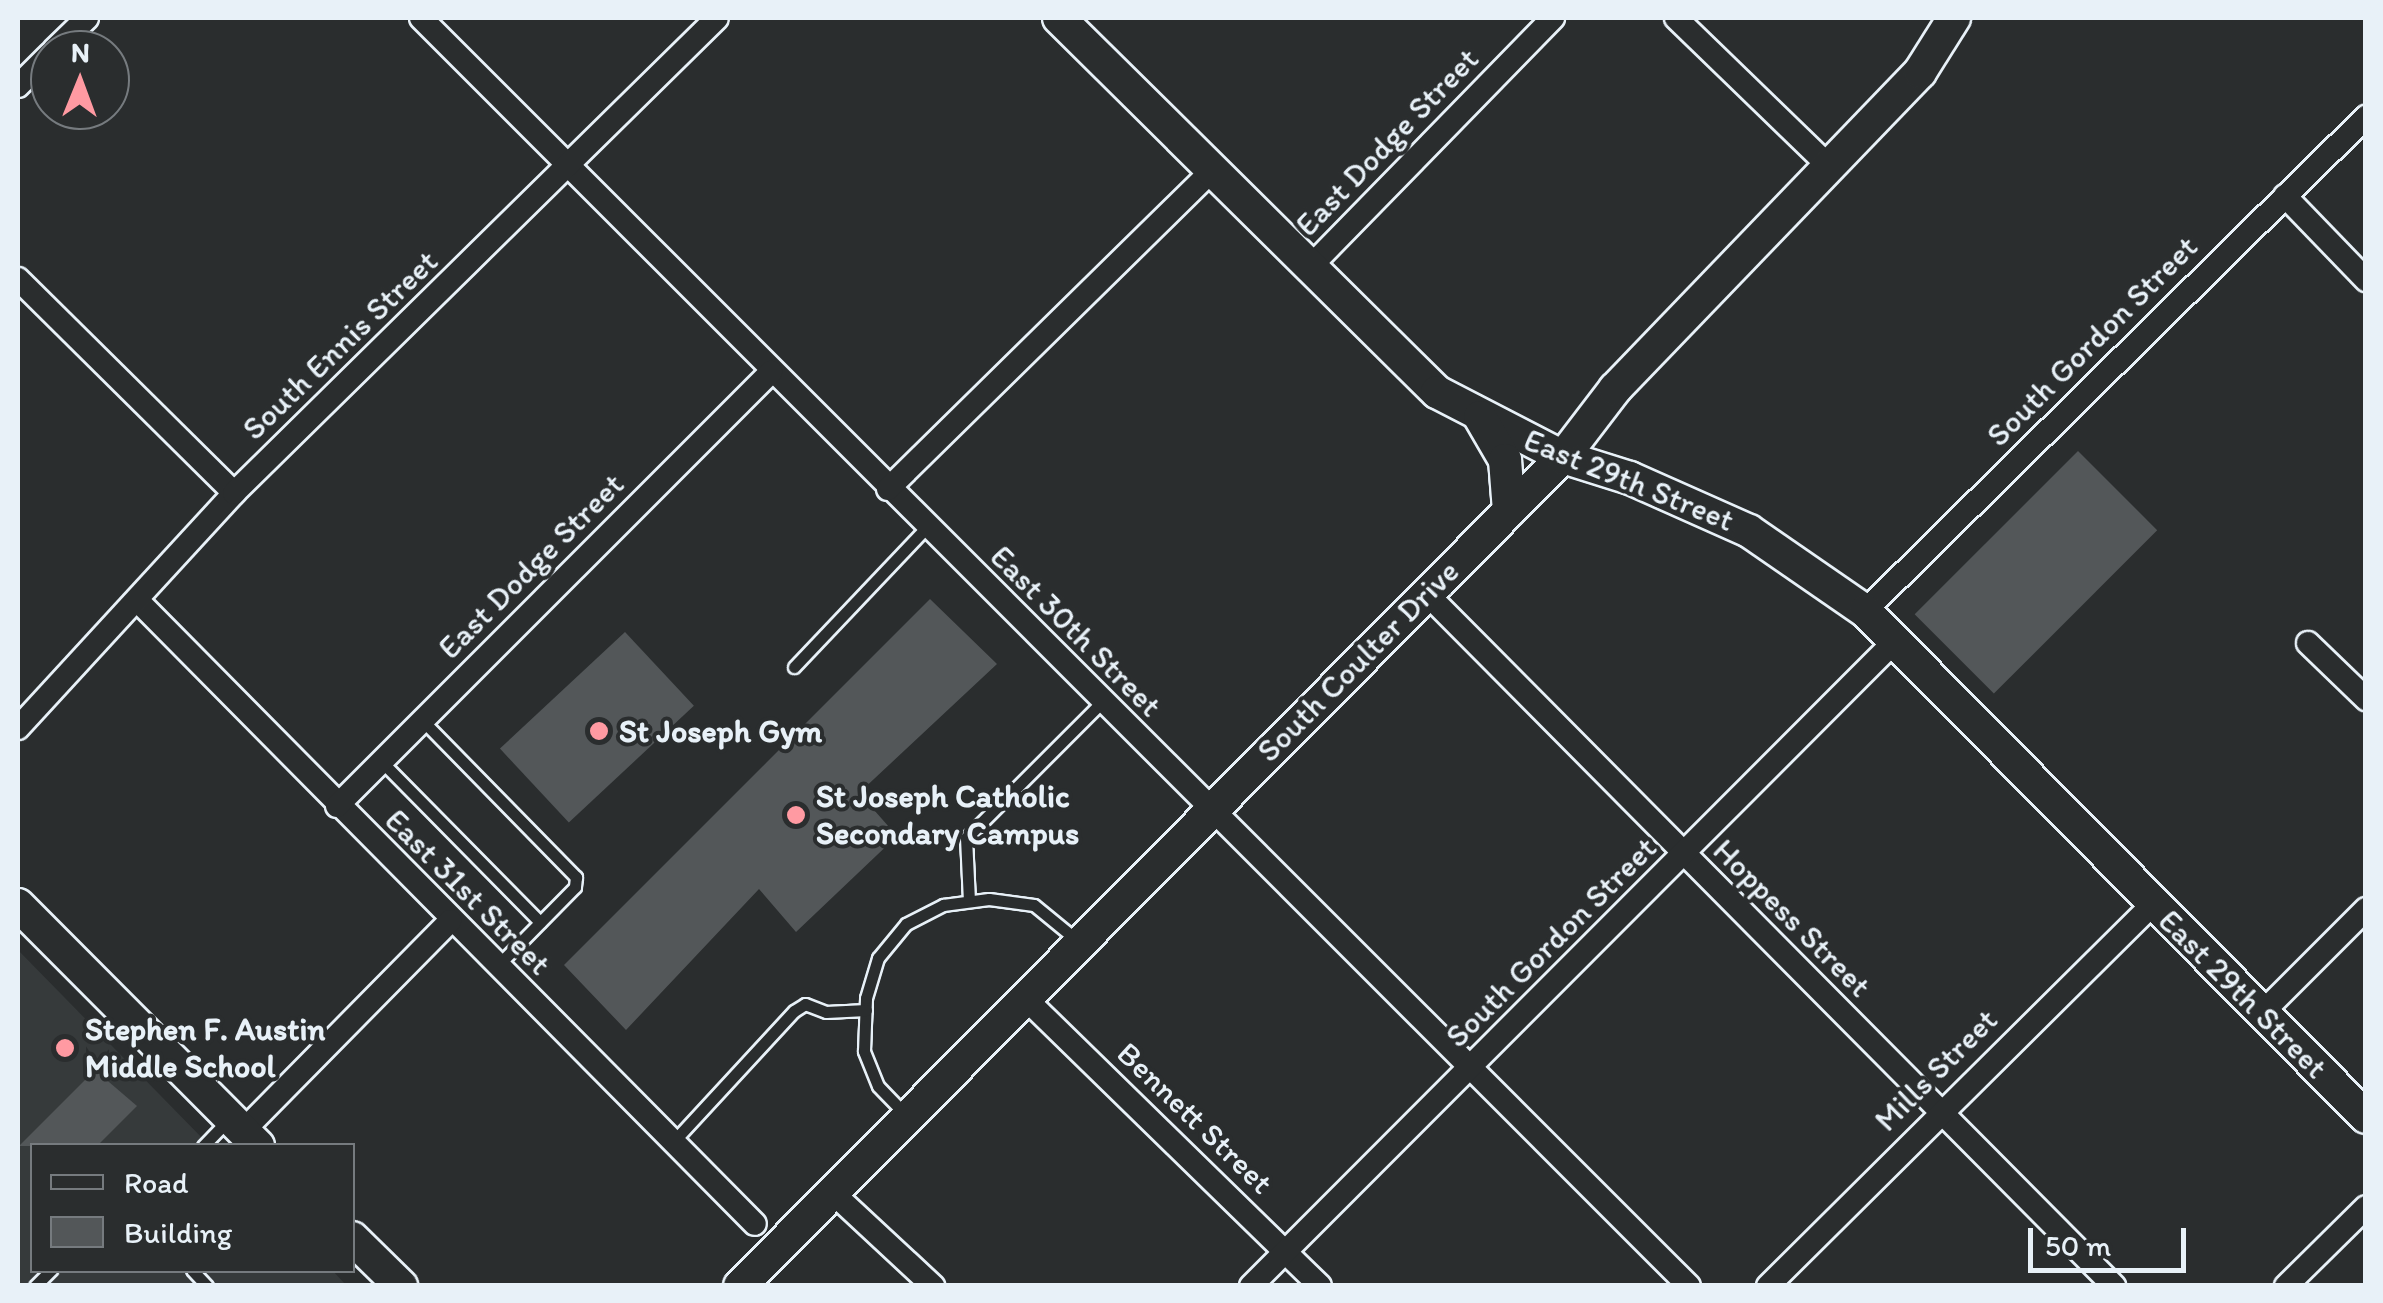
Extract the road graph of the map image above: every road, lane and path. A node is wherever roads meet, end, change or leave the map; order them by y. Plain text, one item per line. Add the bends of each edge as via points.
1 (421, 18) edge
2 (717, 18) edge
3 (1059, 18) edge
4 (1554, 18) edge
5 (1676, 18) edge
6 (1954, 18) edge
7 (2366, 117) edge
8 (567, 169) junction
9 (1832, 169) junction
10 (1211, 172) junction
11 (2285, 196) junction
12 (1308, 269) junction
13 (18, 279) edge
14 (2366, 280) edge
15 (771, 372) junction
16 (1480, 416) junction
17 (1563, 458) junction
18 (888, 489) junction
19 (234, 492) junction
20 (1508, 511) junction
21 (927, 528) junction
22 (1426, 593) junction
23 (139, 602) junction
24 (1865, 611) junction
25 (1894, 643) junction
26 (2308, 644) dead end
27 (794, 666) dead end
28 (2366, 699) edge
29 (1101, 703) junction
30 (423, 720) junction
31 (18, 728) edge
32 (382, 762) junction
33 (338, 806) junction
34 (1208, 810) junction
35 (1684, 856) junction
36 (969, 901) junction
37 (2153, 904) junction
38 (18, 905) edge
39 (2366, 910) edge
40 (450, 921) junction
41 (540, 922) junction
42 (1079, 942) junction
43 (495, 967) junction
44 (1024, 998) junction
45 (866, 1010) junction
46 (2262, 1013) junction
47 (1471, 1066) junction
48 (1939, 1112) junction
49 (908, 1116) junction
50 (2366, 1117) edge
51 (244, 1131) edge
52 (672, 1142) junction
53 (211, 1143) edge
54 (833, 1192) junction
55 (2366, 1206) edge
56 (755, 1224) dead end
57 (355, 1241) edge
58 (1286, 1250) junction
59 (401, 1286) edge
60 (740, 1286) edge
61 (933, 1286) edge
62 (1251, 1286) edge
63 (1320, 1286) edge
64 (1689, 1286) edge
65 (1768, 1286) edge
66 (2114, 1286) edge
67 (2286, 1286) edge

1 - 8 street, East 30th Street
2 - 8 street, South Ennis Street
3 - 10 street, East 29th Street
4 - 12 street, East Dodge Street
5 - 9 street
6 - 9 street, South Coulter Drive via 1920,72
7 - 11 street, South Gordon Street
8 - 15 street, East 30th Street
8 - 19 street, South Ennis Street
9 - 17 street, South Coulter Drive via 1615,389
10 - 12 street, East 29th Street
10 - 18 street
11 - 14 street
11 - 24 street, South Gordon Street
12 - 16 street, East 29th Street via 1406,367
13 - 19 street
15 - 18 street, East 30th Street
15 - 30 street, East Dodge Street
16 - 17 street, East 29th Street
16 - 20 street via 1505,460
17 - 20 street, South Coulter Drive
17 - 24 street, East 29th Street via 1735,523
18 - 21 street, East 30th Street
19 - 23 street, South Ennis Street
20 - 22 street, South Coulter Drive
21 - 27 lane
21 - 29 street, East 30th Street
22 - 34 street, South Coulter Drive
22 - 35 street, Hoppess Street
23 - 31 street, South Ennis Street
23 - 33 street, East 31st Street
24 - 25 street, East 29th Street
25 - 35 street, South Gordon Street
25 - 37 street, East 29th Street
26 - 28 street
29 - 34 street, East 30th Street
29 - 36 lane via 966,838
30 - 32 street, East Dodge Street
30 - 41 lane via 572,868 575,887
32 - 33 street, East Dodge Street
32 - 41 lane
33 - 40 street, East 31st Street
34 - 42 street, South Coulter Drive
34 - 47 street, East 30th Street
35 - 47 street, South Gordon Street
35 - 48 street, Hoppess Street
36 - 42 lane via 1034,904
36 - 45 lane via 943,905 906,924 878,958
37 - 46 street, East 29th Street
37 - 48 street, Mills Street
38 - 51 street
39 - 46 street
40 - 43 street, East 31st Street
40 - 51 street
41 - 43 lane
42 - 44 street, South Coulter Drive
43 - 52 street, East 31st Street
44 - 49 street, South Coulter Drive
44 - 58 street, Bennett Street
45 - 49 lane via 864,1051 878,1086
45 - 52 lane via 826,1012 804,1004
46 - 50 street, East 29th Street
47 - 58 street, South Gordon Street
47 - 64 street, East 30th Street
48 - 65 street, Mills Street
48 - 66 street, Hoppess Street
49 - 54 street, South Coulter Drive
51 - 53 lane
52 - 56 street, East 31st Street
54 - 60 street, South Coulter Drive
54 - 61 street
55 - 67 street
57 - 59 street
58 - 62 street, South Gordon Street
58 - 63 street, Bennett Street

